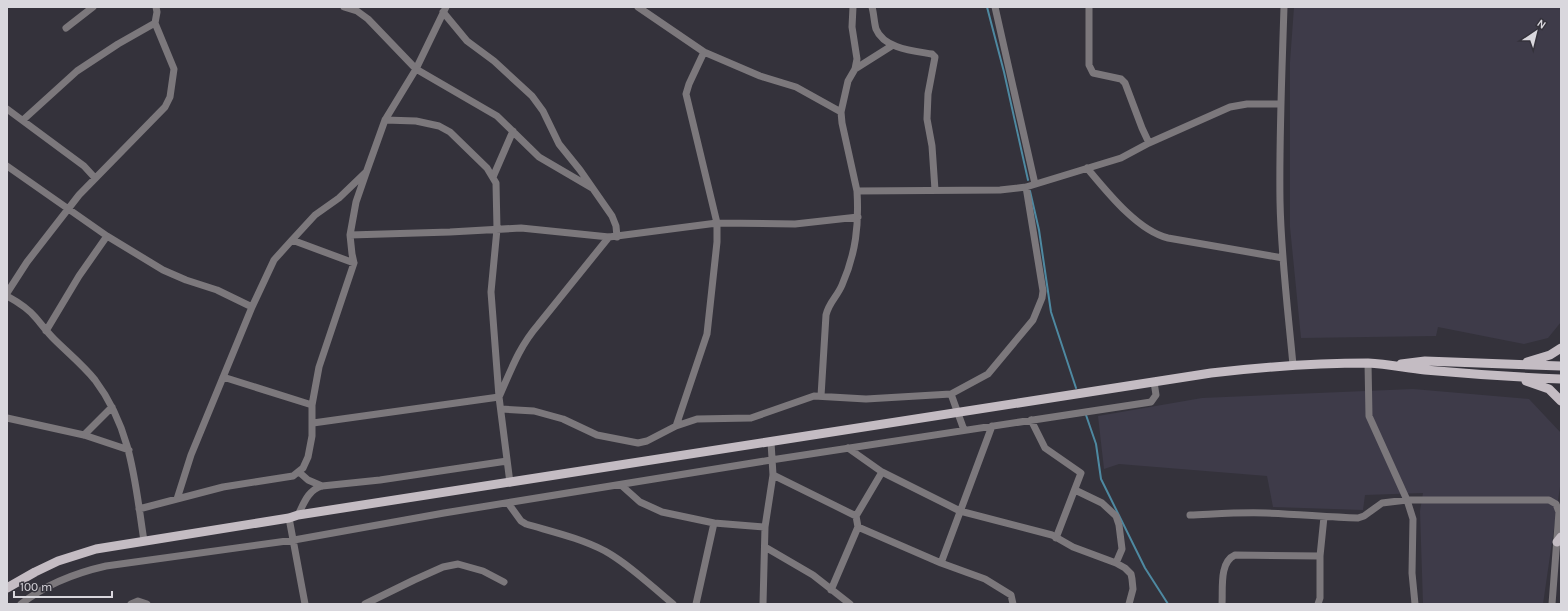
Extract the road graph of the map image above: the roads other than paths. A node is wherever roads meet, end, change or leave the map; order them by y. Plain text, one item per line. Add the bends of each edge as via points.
1 (93, 7) edge
2 (156, 7) edge
3 (344, 7) edge
4 (638, 7) edge
5 (853, 7) edge
6 (872, 7) edge
7 (995, 7) edge
8 (1089, 7) edge
9 (1284, 7) edge
10 (444, 10) edge
11 (155, 23) junction
12 (66, 28) dead end
13 (893, 45) junction
14 (704, 52) junction
15 (416, 69) junction
16 (855, 69) junction
17 (1280, 104) junction
18 (7, 109) edge
19 (841, 112) junction
20 (23, 120) junction
21 (384, 120) junction
22 (513, 131) junction
23 (1149, 143) junction
24 (7, 166) edge
25 (1088, 168) junction
26 (366, 173) junction
27 (493, 177) junction
28 (95, 178) junction
29 (1035, 184) junction
30 (1026, 187) junction
31 (592, 188) junction
32 (935, 190) junction
33 (857, 191) junction
34 (69, 208) junction
35 (858, 217) junction
36 (717, 223) junction
37 (497, 230) junction
38 (350, 235) junction
39 (107, 236) junction
40 (609, 237) junction
41 (617, 237) junction
42 (292, 240) junction
43 (1283, 258) junction
44 (354, 264) junction
45 (7, 293) edge
46 (7, 296) edge
47 (252, 307) junction
48 (46, 331) junction
49 (1561, 348) edge
50 (1368, 363) junction
51 (1293, 365) junction
52 (1396, 365) junction
53 (1520, 365) junction
54 (1561, 366) edge
55 (223, 377) junction
56 (1513, 377) junction
57 (1561, 379) edge
58 (1154, 382) junction
59 (951, 394) junction
60 (821, 396) junction
61 (499, 397) junction
62 (1561, 401) edge
63 (312, 405) junction
64 (112, 407) junction
65 (501, 409) junction
66 (959, 413) junction
67 (7, 418) edge
68 (1032, 420) junction
69 (314, 423) junction
70 (676, 426) junction
71 (992, 426) junction
72 (964, 430) junction
73 (84, 435) junction
74 (771, 442) junction
75 (848, 448) junction
76 (129, 450) junction
77 (771, 460) junction
78 (507, 461) junction
79 (299, 472) junction
80 (882, 472) junction
81 (773, 475) junction
82 (510, 483) junction
83 (620, 485) junction
84 (322, 486) junction
85 (1075, 490) junction
86 (177, 499) junction
87 (1407, 500) junction
88 (508, 503) junction
89 (139, 508) junction
90 (960, 511) junction
91 (1190, 515) dead end
92 (294, 516) junction
93 (856, 516) junction
94 (1324, 517) junction
95 (714, 522) junction
96 (765, 527) junction
97 (858, 527) junction
98 (1056, 538) junction
99 (294, 540) junction
100 (1559, 540) edge
101 (144, 541) junction
102 (765, 546) junction
103 (1320, 556) junction
104 (941, 563) junction
105 (1116, 563) junction
106 (504, 582) dead end
107 (7, 588) edge
108 (831, 590) junction
109 (21, 604) edge
110 (131, 604) edge
111 (147, 604) edge
112 (305, 604) edge
113 (365, 604) edge
114 (673, 604) edge
115 (696, 604) edge
116 (763, 604) edge
117 (850, 604) edge
118 (1013, 604) edge
119 (1129, 604) edge
120 (1222, 604) edge
121 (1318, 604) edge
122 (1415, 604) edge
123 (1552, 604) edge

1 - 12 street
2 - 11 street
3 - 15 street via 357,11 368,19
4 - 14 street
5 - 16 street via 852,27 857,54
6 - 13 street via 877,31
7 - 29 street
8 - 23 street via 1089,66 1093,72 1121,79 1125,83
9 - 17 street
10 - 15 street
10 - 31 street via 467,41 494,61 532,96 543,111 559,144
11 - 20 street via 78,71
11 - 28 street via 174,69 170,97 165,107
13 - 16 street
13 - 32 street via 936,57 928,94 927,119
14 - 19 street via 760,76 796,87
14 - 36 street via 686,94
15 - 21 street
15 - 22 street via 497,116
16 - 19 street via 848,81
17 - 23 street via 1230,107
17 - 43 street
18 - 20 street
19 - 33 street
20 - 28 street via 84,166
21 - 26 street
21 - 27 street via 416,121 439,126 450,132
22 - 27 street
22 - 31 street via 539,157
23 - 25 street via 1121,158
24 - 34 street
25 - 29 street
25 - 43 street via 1119,205 1157,234
26 - 38 street via 356,202
26 - 42 street via 339,198 315,215
27 - 37 street via 497,188
28 - 34 street
29 - 30 street
30 - 32 street via 1000,190
30 - 59 street via 1042,298 1031,322 988,374
31 - 41 street via 612,216
32 - 33 street
33 - 35 street
34 - 39 street
34 - 45 street via 27,262
35 - 36 street via 794,224
35 - 60 street via 853,254 842,287 828,306
36 - 41 street
36 - 70 street via 718,242 707,334
37 - 38 street
37 - 40 street via 522,228
37 - 61 street via 491,292
38 - 44 street
39 - 47 street via 163,270 217,290
39 - 48 street
40 - 41 street
40 - 61 street via 527,338
42 - 44 street
42 - 47 street via 274,260
43 - 51 street
44 - 63 street via 319,367
46 - 48 street via 26,308
47 - 55 street
48 - 64 street via 94,378
49 - 53 main road
50 - 51 main road
50 - 52 main road
50 - 87 street via 1369,416
51 - 58 main road
52 - 53 main road via 1425,361
52 - 56 main road via 1415,369
53 - 54 main road
55 - 63 street
55 - 86 street via 191,455
56 - 57 main road
56 - 62 main road via 1538,384
58 - 66 main road
58 - 68 street via 1156,395 1151,402
59 - 60 street via 866,399
59 - 66 street
60 - 70 street via 809,397 751,418 697,419
61 - 65 street
61 - 69 street
63 - 69 street
64 - 73 street
64 - 76 street
65 - 70 street via 534,411 563,419 597,434 638,443 648,441
65 - 78 street
66 - 72 street
66 - 74 main road
67 - 73 street
68 - 71 street
68 - 85 street via 1045,448 1081,472
69 - 79 street via 308,457
71 - 72 street
71 - 90 street
72 - 75 street
73 - 76 street
74 - 77 street
74 - 82 main road
75 - 77 street
75 - 80 street
76 - 89 street
77 - 81 street
77 - 83 street
78 - 82 street
78 - 84 street
79 - 84 street via 308,480
79 - 86 street via 293,476 223,487
80 - 90 street
80 - 93 street
81 - 93 street
81 - 96 street
82 - 92 main road
83 - 88 street
83 - 95 street via 651,508
84 - 92 street via 314,488
85 - 98 street
85 - 105 street via 1102,503 1116,516 1120,525 1122,549
86 - 89 street
87 - 94 street via 1382,503 1358,518
87 - 100 street via 1549,500 1556,504 1559,512
87 - 122 street via 1413,522 1412,573
88 - 99 street
88 - 114 street via 526,524 576,539 604,551 634,571
89 - 101 street
90 - 98 street
90 - 104 street
91 - 94 street via 1266,513
92 - 99 street
92 - 101 main road
93 - 97 street
94 - 103 street
95 - 96 street
95 - 115 street
96 - 102 street
97 - 104 street
97 - 108 street
98 - 105 street
99 - 109 street via 90,569 44,588
99 - 112 street
100 - 123 street
101 - 107 main road via 77,554 35,572
102 - 108 street via 813,575
102 - 116 street
103 - 120 street via 1231,556 1224,567
103 - 121 street
104 - 118 street via 985,579 1011,595
105 - 119 street via 1131,574 1133,589
106 - 113 street via 483,571 458,564 443,567
108 - 117 street
110 - 111 street via 138,601

